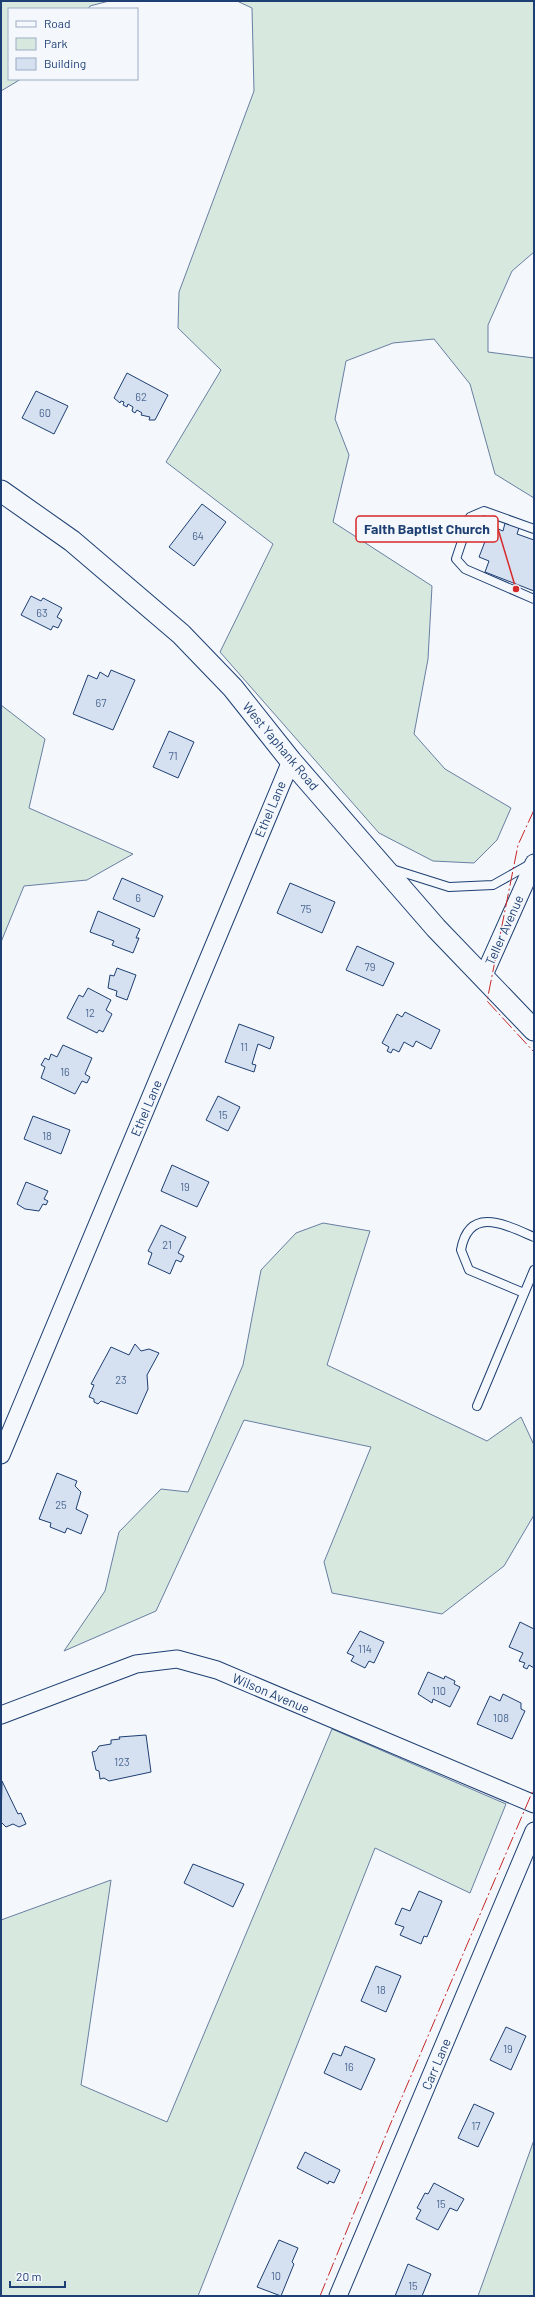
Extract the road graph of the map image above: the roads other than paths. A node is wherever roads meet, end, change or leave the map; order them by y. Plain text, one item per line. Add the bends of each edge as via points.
1 (1, 491) edge
2 (534, 530) edge
3 (534, 599) edge
4 (290, 761) junction
5 (534, 862) edge
6 (384, 867) junction
7 (484, 975) junction
8 (534, 1030) edge
9 (534, 1236) edge
10 (534, 1270) edge
11 (524, 1293) junction
12 (477, 1406) dead end
13 (1, 1455) edge
14 (1, 1715) edge
15 (534, 1804) edge
16 (534, 1831) edge
17 (338, 2296) edge

1 - 4 street, West Yaphank Road via 72,542 181,634 233,688
2 - 3 lane via 484,511 470,518 456,559 465,569
4 - 6 street, West Yaphank Road
4 - 13 street, Ethel Lane
5 - 6 lane via 493,885 449,888
5 - 7 street, Teller Avenue
6 - 7 street, West Yaphank Road via 436,928
7 - 8 street, West Yaphank Road
9 - 11 lane via 498,1222 486,1221 466,1233 461,1250 469,1270
10 - 11 lane
11 - 12 lane
14 - 15 street, Wilson Avenue via 136,1664 177,1660 217,1670
16 - 17 street, Carr Lane

